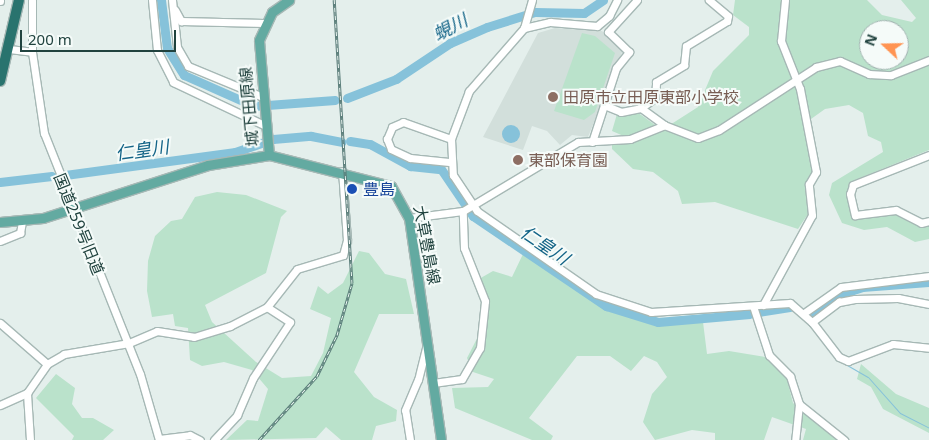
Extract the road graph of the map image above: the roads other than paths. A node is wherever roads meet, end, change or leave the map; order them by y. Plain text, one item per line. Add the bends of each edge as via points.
1 (19, 0) edge
2 (32, 0) edge
3 (152, 0) edge
4 (172, 0) edge
5 (289, 0) edge
6 (532, 0) edge
7 (637, 0) edge
8 (709, 0) edge
9 (785, 0) edge
10 (617, 2) edge
11 (264, 23) junction
12 (524, 28) junction
13 (608, 32) junction
14 (9, 49) dead end
15 (32, 52) junction
16 (929, 60) edge
17 (794, 79) junction
18 (0, 81) edge
19 (263, 97) junction
20 (604, 105) junction
21 (641, 108) junction
22 (664, 125) junction
23 (266, 130) junction
24 (451, 139) junction
25 (589, 142) junction
26 (268, 152) junction
27 (929, 155) edge
28 (450, 162) junction
29 (342, 171) junction
30 (473, 206) junction
31 (72, 208) junction
32 (463, 211) junction
33 (410, 218) junction
34 (929, 221) edge
35 (0, 222) edge
36 (22, 222) junction
37 (0, 241) edge
38 (929, 276) edge
39 (929, 304) edge
40 (763, 305) junction
41 (753, 306) junction
42 (267, 307) junction
43 (804, 313) junction
44 (812, 322) junction
45 (0, 323) edge
46 (428, 341) junction
47 (129, 343) junction
48 (929, 348) edge
49 (47, 364) junction
50 (433, 383) junction
51 (27, 393) junction
52 (799, 404) junction
53 (0, 405) edge
54 (30, 440) edge
55 (159, 440) edge
56 (200, 440) edge
57 (214, 440) edge
58 (410, 440) edge
59 (440, 440) edge
60 (795, 440) edge
61 (844, 440) edge

1 - 18 highway
2 - 15 street, 国道259号旧道
3 - 23 street via 157,50 173,82
4 - 11 street via 181,21
4 - 19 street via 177,47 188,66
5 - 11 main road
6 - 12 street
7 - 13 street
8 - 21 street via 728,16 727,21 686,46 684,65 656,82 654,98
9 - 17 street via 781,41
10 - 12 street via 597,26 550,22
10 - 13 street
11 - 19 main road, 城下田原線 via 259,40
12 - 24 street via 475,82
13 - 20 street via 629,52 616,68
14 - 15 street
15 - 31 street, 国道259号旧道 via 44,133
16 - 17 street via 891,75 869,74 840,61 816,67
17 - 22 street via 719,130 698,138
17 - 40 street via 814,152 816,172 809,184 812,215
19 - 23 main road, 城下田原線
20 - 21 street via 622,112
20 - 25 street
21 - 22 street
22 - 25 street via 630,139
23 - 26 main road, 城下田原線
24 - 28 street
24 - 28 street via 403,122 392,127 387,139 391,149 410,158
25 - 30 street via 569,146
26 - 29 main road, 大草豊島線
26 - 31 main road, 城下田原線 via 208,165
27 - 34 street via 853,185 850,194 855,215 896,210 921,222
28 - 30 street
29 - 33 main road, 大草豊島線 via 391,186
29 - 42 street via 347,240 343,255 297,269
30 - 32 street
30 - 41 street via 596,294 626,306 651,312
31 - 36 main road, 城下田原線
31 - 47 street, 国道259号旧道
32 - 33 street
32 - 50 street via 464,248 485,301 480,348 462,379
33 - 46 main road, 大草豊島線
35 - 36 main road, 城下田原線
36 - 37 street via 20,233
38 - 43 street via 841,287
39 - 44 street via 898,298 855,299 839,302
40 - 41 street
40 - 43 street via 790,303
41 - 52 street via 769,354 790,376
42 - 47 street via 194,337 157,332
42 - 57 street via 290,322 253,378 237,416
43 - 44 street
44 - 48 street via 839,357 848,360 893,344
45 - 49 street
46 - 50 main road, 大草豊島線
46 - 58 street via 418,380 404,410
47 - 49 street via 77,349
47 - 55 street, 国道259号旧道
49 - 51 street
50 - 59 main road, 大草豊島線
51 - 53 street
51 - 54 street
52 - 60 street
52 - 61 street
55 - 56 street via 190,434

